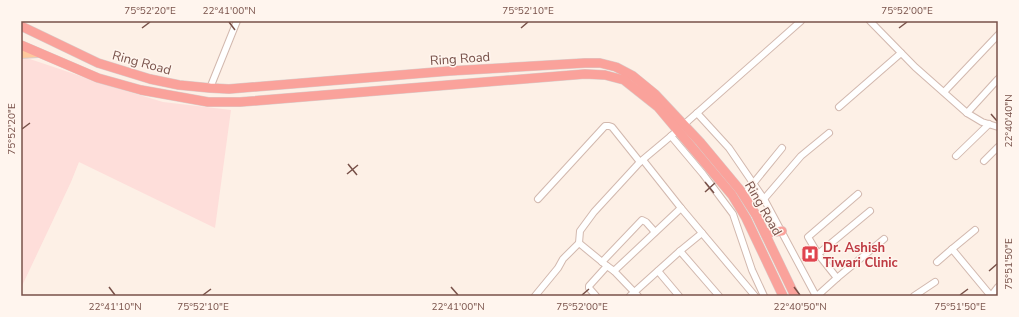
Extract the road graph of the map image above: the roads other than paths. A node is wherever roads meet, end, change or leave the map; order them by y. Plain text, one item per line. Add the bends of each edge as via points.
1 (23, 21) edge
2 (237, 21) edge
3 (801, 21) edge
4 (870, 21) edge
5 (21, 26) edge
6 (35, 33) junction
7 (998, 35) edge
8 (21, 45) edge
9 (38, 53) junction
10 (901, 53) junction
11 (21, 54) edge
12 (998, 80) edge
13 (210, 88) junction
14 (944, 92) junction
15 (839, 107) dead end
16 (696, 113) junction
17 (967, 113) junction
18 (989, 124) junction
19 (681, 127) junction
20 (998, 127) edge
21 (829, 133) dead end
22 (671, 136) junction
23 (998, 147) edge
24 (782, 148) dead end
25 (956, 156) dead end
26 (641, 161) junction
27 (984, 161) dead end
28 (752, 184) junction
29 (858, 194) dead end
30 (743, 196) junction
31 (764, 198) junction
32 (538, 199) dead end
33 (681, 208) junction
34 (870, 211) dead end
35 (975, 230) dead end
36 (782, 231) junction
37 (654, 232) junction
38 (702, 233) junction
39 (764, 233) junction
40 (884, 239) dead end
41 (579, 243) junction
42 (952, 250) junction
43 (680, 251) junction
44 (818, 254) junction
45 (937, 262) dead end
46 (604, 264) junction
47 (614, 271) junction
48 (658, 271) junction
49 (837, 278) junction
50 (935, 282) dead end
51 (998, 287) edge
52 (634, 295) edge
53 (762, 295) edge
54 (535, 296) edge
55 (596, 296) edge
56 (679, 296) edge
57 (719, 296) edge
58 (755, 296) edge
59 (783, 296) edge
60 (795, 296) edge
61 (817, 296) edge
62 (914, 296) edge
63 (991, 296) edge

1 - 6 highway
2 - 13 street
3 - 16 street
4 - 10 street
5 - 6 highway, Ring Road
6 - 13 highway, Ring Road via 98,63 150,79
7 - 14 street
8 - 9 highway, Ring Road
9 - 11 main road
9 - 19 highway, Ring Road via 98,78 141,90 208,102 240,102 585,74 605,75 624,80
10 - 14 street
10 - 15 street
12 - 17 street
13 - 19 highway, Ring Road via 229,89 449,71 600,63 633,76 655,94
14 - 17 street
16 - 19 street
16 - 28 street via 728,148
17 - 18 street
18 - 20 street
18 - 25 street
19 - 22 street
19 - 30 highway, Ring Road via 700,142
19 - 59 highway, Ring Road via 746,218
21 - 31 street via 801,156
22 - 26 street
22 - 53 street via 733,214
23 - 27 street
24 - 28 street
26 - 32 street via 612,127 605,126
26 - 33 street
26 - 41 street via 594,212 580,231
28 - 30 street
28 - 31 street
29 - 44 street via 808,237
30 - 39 highway, Ring Road
31 - 36 street
33 - 37 street
33 - 38 street
34 - 44 street
35 - 42 street
36 - 39 highway
36 - 61 street
37 - 46 street via 642,220
37 - 47 street
38 - 43 street
38 - 58 street
39 - 60 highway, Ring Road
40 - 49 street
41 - 46 street
41 - 54 street via 563,259
42 - 45 street
42 - 63 street
43 - 48 street
43 - 57 street
44 - 49 street
46 - 47 street
46 - 55 street via 589,286
47 - 52 street
48 - 52 street
48 - 56 street
49 - 61 street
50 - 62 street
51 - 63 street

